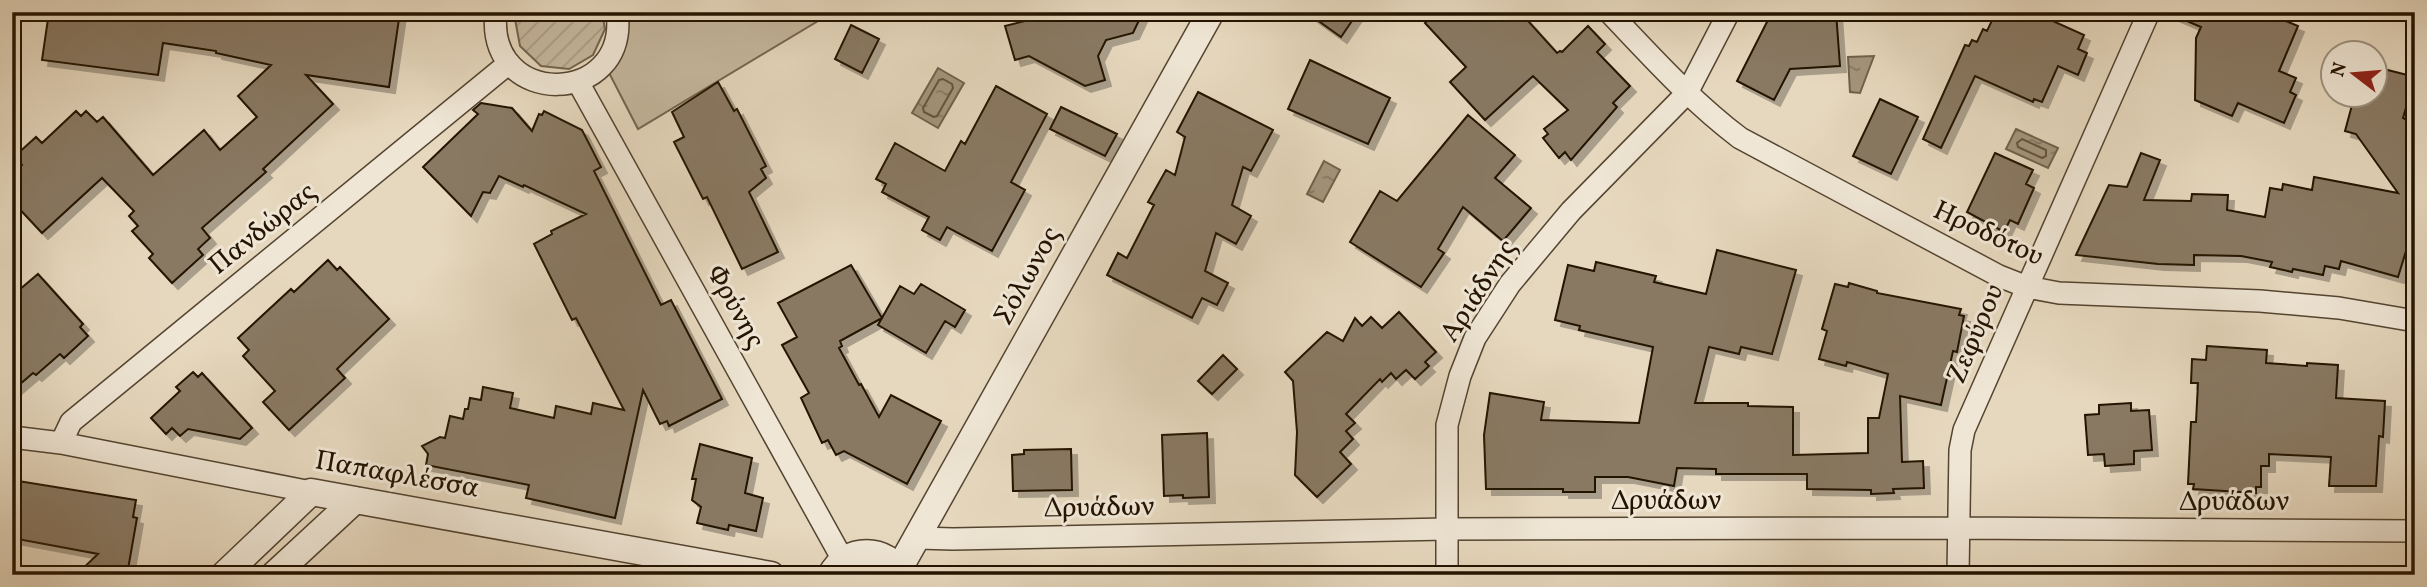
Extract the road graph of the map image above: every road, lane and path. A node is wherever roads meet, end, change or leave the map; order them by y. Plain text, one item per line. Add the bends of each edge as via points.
1 (491, 12) edge
2 (617, 12) edge
3 (1211, 12) edge
4 (1609, 12) edge
5 (1729, 12) edge
6 (2149, 12) edge
7 (496, 13) edge
8 (509, 63) junction
9 (578, 82) junction
10 (1687, 93) junction
11 (2026, 287) junction
12 (2415, 321) edge
13 (12, 437) edge
14 (61, 443) junction
15 (311, 492) junction
16 (355, 500) junction
17 (1958, 528) junction
18 (1446, 529) junction
19 (2415, 531) edge
20 (918, 537) junction
21 (837, 567) edge
22 (901, 572) edge
23 (224, 575) edge
24 (274, 575) edge
25 (771, 575) edge
26 (1447, 575) edge
27 (1958, 575) edge

1 - 7 street
2 - 9 street via 618,35 608,59
3 - 20 street, Σόλωνος
4 - 10 street, Ηροδότου
5 - 10 street, Αριάδνης
6 - 11 street, Ζεφύρου
7 - 8 street via 497,39
8 - 9 street via 527,79 540,83
8 - 14 street, Πανδώρας via 71,422
9 - 21 street, Φρύνης
10 - 11 street, Ηροδότου via 1740,138
10 - 18 street, Αριάδνης via 1571,211 1510,284 1475,338 1447,425
11 - 12 street, Ηροδότου via 2059,293 2260,301
11 - 17 street, Ζεφύρου via 1964,430
13 - 14 street, Παπαφλέσσα
14 - 15 street, Παπαφλέσσα
15 - 16 street, Παπαφλέσσα
15 - 23 street
16 - 24 street
16 - 25 street, Παπαφλέσσα
17 - 18 street, Δρυάδων
17 - 19 street, Δρυάδων
17 - 27 street, Ζεφύρου
18 - 20 street, Δρυάδων
18 - 26 street, Αριάδνης
20 - 22 street, Σόλωνος
21 - 22 street via 859,554 878,555 896,563

